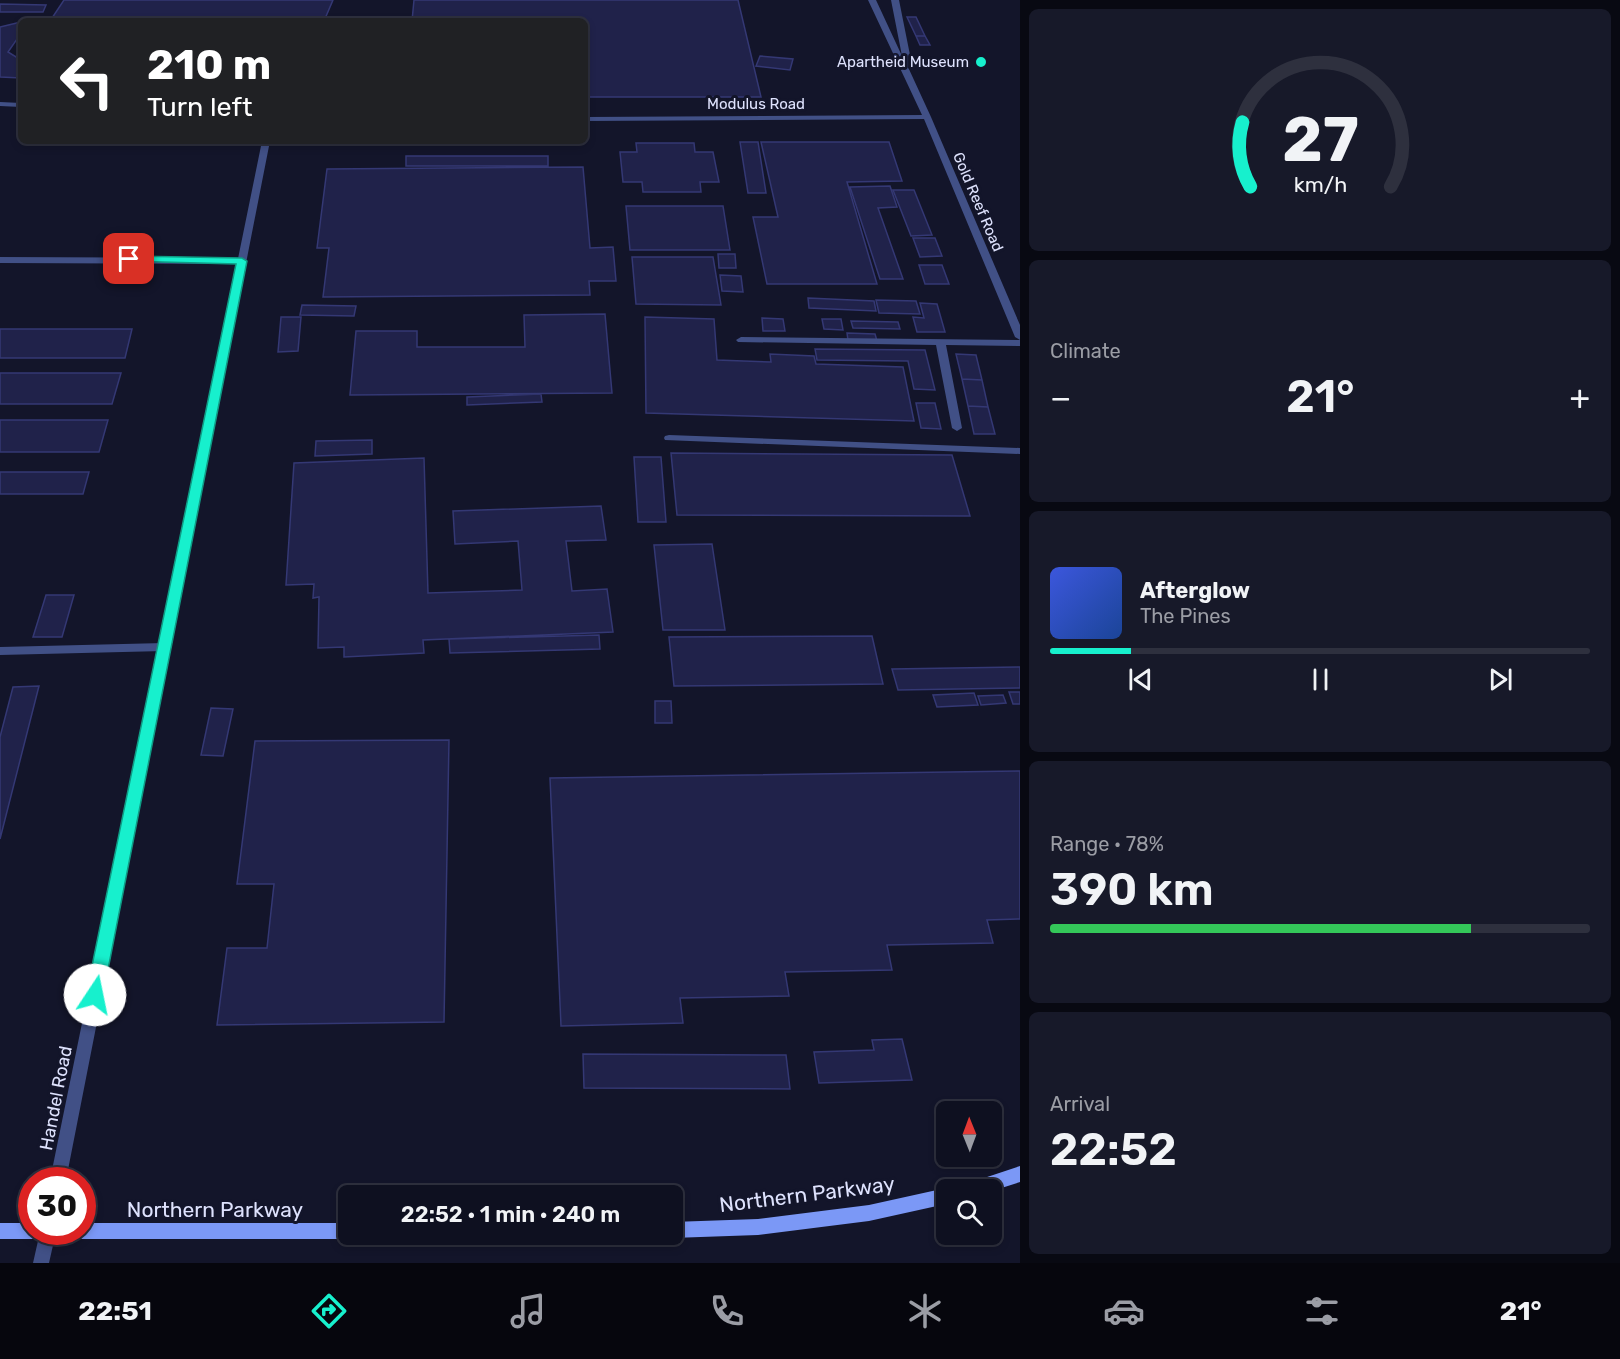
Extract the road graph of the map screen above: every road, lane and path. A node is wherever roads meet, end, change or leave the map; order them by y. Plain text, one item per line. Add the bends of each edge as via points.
1 (872, 0) edge
2 (895, 0) edge
3 (910, 78) junction
4 (0, 104) edge
5 (18, 105) edge
6 (927, 117) junction
7 (588, 118) edge
8 (265, 144) edge
9 (0, 260) edge
10 (242, 261) junction
11 (1020, 337) edge
12 (741, 340) dead end
13 (940, 342) junction
14 (1020, 343) edge
15 (957, 428) dead end
16 (669, 438) dead end
17 (1020, 451) edge
18 (164, 647) junction
19 (0, 651) edge
20 (61, 1167) edge
21 (1020, 1174) edge
22 (1002, 1180) edge
23 (936, 1198) edge
24 (683, 1230) edge
25 (0, 1231) edge
26 (18, 1231) edge
27 (96, 1231) edge
28 (338, 1231) edge
29 (45, 1245) edge
30 (41, 1263) edge

1 - 3 street, Gold Reef Road
2 - 3 street, Gold Reef Road
3 - 6 street, Gold Reef Road
4 - 5 street
6 - 7 street, Modulus Road
6 - 11 street, Gold Reef Road
8 - 10 street, Handel Road
9 - 10 street
10 - 18 street, Handel Road
12 - 13 street
13 - 14 street
13 - 15 street
16 - 17 street
18 - 19 street
18 - 20 street, Handel Road
21 - 22 main road
23 - 24 main road, Northern Parkway via 869,1213 758,1227
25 - 26 main road
27 - 28 main road, Northern Parkway
29 - 30 street

